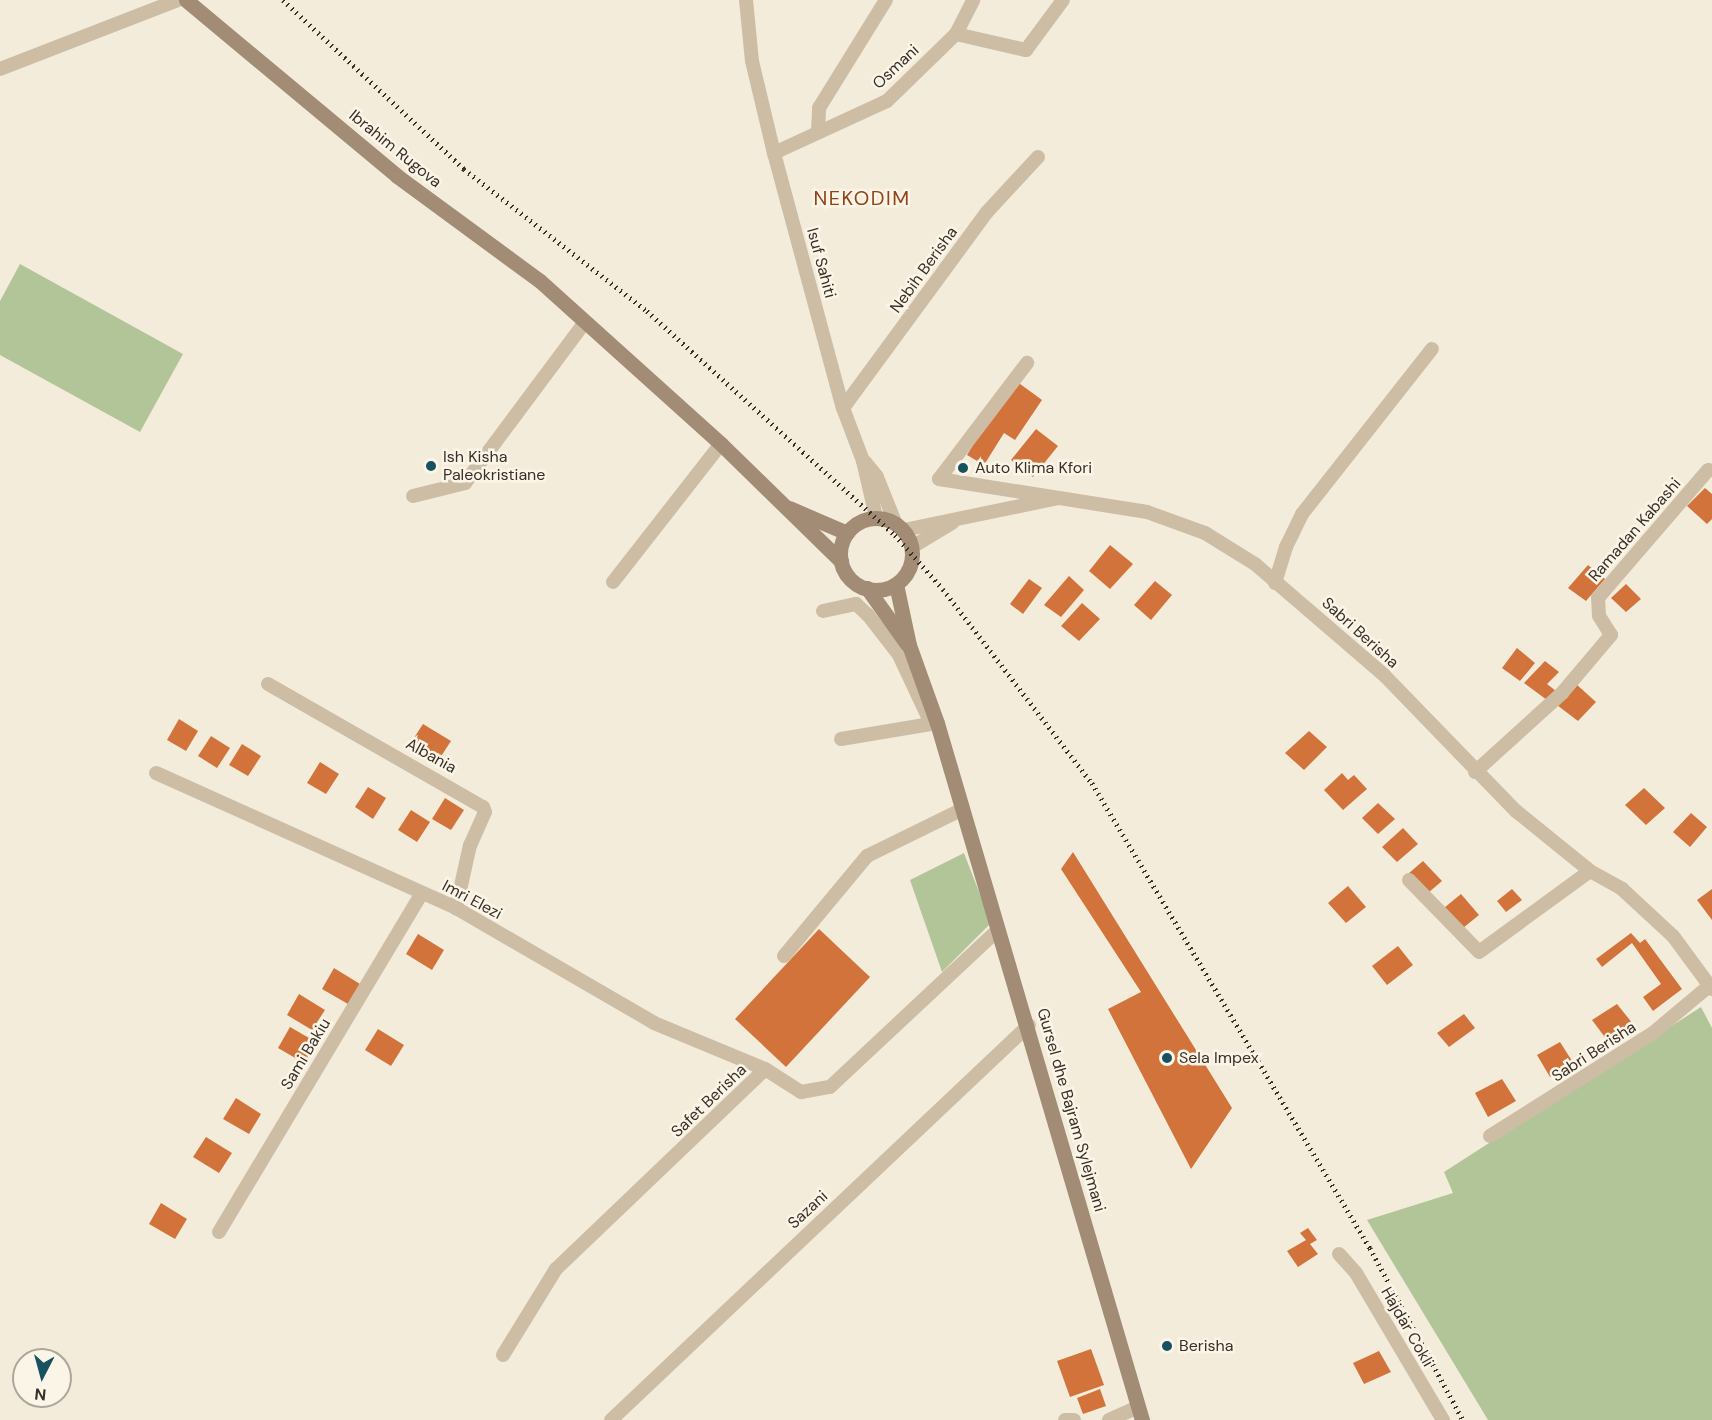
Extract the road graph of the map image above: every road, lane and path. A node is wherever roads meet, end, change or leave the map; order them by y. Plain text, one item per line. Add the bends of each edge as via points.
1 (178, 0) edge
2 (186, 0) edge
3 (746, 0) edge
4 (886, 0) edge
5 (973, 0) edge
6 (1063, 0) edge
7 (956, 34) junction
8 (0, 69) edge
9 (818, 130) junction
10 (774, 153) junction
11 (1038, 157) dead end
12 (585, 322) junction
13 (1432, 349) dead end
14 (1027, 363) dead end
15 (843, 408) junction
16 (721, 444) junction
17 (863, 461) junction
18 (1708, 470) dead end
19 (413, 496) dead end
20 (1063, 496) junction
21 (786, 507) junction
22 (876, 517) junction
23 (952, 523) junction
24 (899, 526) junction
25 (847, 533) junction
26 (912, 547) junction
27 (841, 561) junction
28 (613, 582) dead end
29 (1275, 583) junction
30 (896, 584) junction
31 (867, 588) junction
32 (823, 611) dead end
33 (909, 645) junction
34 (268, 684) dead end
35 (934, 723) junction
36 (841, 739) dead end
37 (1475, 772) junction
38 (156, 773) dead end
39 (961, 810) junction
40 (1590, 871) junction
41 (1409, 880) dead end
42 (422, 893) junction
43 (456, 908) junction
44 (998, 930) junction
45 (784, 956) dead end
46 (1711, 987) edge
47 (1029, 1025) junction
48 (765, 1070) junction
49 (1490, 1136) dead end
50 (219, 1232) dead end
51 (1339, 1254) dead end
52 (503, 1355) dead end
53 (1140, 1414) edge
54 (611, 1420) edge
55 (1065, 1420) edge
56 (1074, 1420) edge
57 (1109, 1420) edge
58 (1443, 1420) edge

1 - 8 street
2 - 12 street, Ibrahim Rugova via 398,176 540,280
3 - 10 street, Isuf Sahiti via 752,61
4 - 9 street via 819,108
5 - 7 street, Osmani
6 - 7 street via 1026,50
7 - 9 street, Osmani via 887,100
9 - 10 street, Osmani
10 - 15 street, Isuf Sahiti
11 - 15 street, Nebih Berisha via 987,212
12 - 16 street, Ibrahim Rugova
12 - 19 street via 465,483
13 - 29 street via 1302,514
14 - 20 street, Sabri Berisha via 939,479
15 - 17 street, Isuf Sahiti
16 - 21 street, Ibrahim Rugova
16 - 28 street
17 - 22 street, Isuf Sahiti
17 - 24 street, Isuf Sahiti via 877,477
18 - 37 street, Ramadan Kabashi via 1598,598 1599,616 1611,635 1562,693
20 - 23 street, Sabri Berisha
20 - 29 street, Sabri Berisha via 1176,520 1255,564
21 - 25 street, Ibrahim Rugova
21 - 27 street, Ibrahim Rugova
22 - 24 street
22 - 25 street via 854,525
23 - 24 street, Sabri Berisha
23 - 26 street, Sabri Berisha
24 - 26 street
25 - 27 street
26 - 30 street via 910,568
27 - 31 street via 850,578
29 - 37 street, Sabri Berisha via 1384,675
30 - 31 street
30 - 33 street, Gursel dhe Bajram Sylejmani
31 - 33 street, Gursel dhe Bajram Sylejmani
32 - 35 street via 856,604 898,655
33 - 35 street, Gursel dhe Bajram Sylejmani
34 - 43 street, Albania via 483,807 485,812 470,845
35 - 36 street
35 - 39 street, Gursel dhe Bajram Sylejmani
37 - 40 street, Sabri Berisha
38 - 42 street, Imri Elezi
39 - 44 street, Gursel dhe Bajram Sylejmani
39 - 45 street via 867,856
40 - 41 street via 1479,952
40 - 46 street, Sabri Berisha via 1622,889 1673,936
42 - 43 street, Imri Elezi
42 - 50 street, Sami Bakiu
43 - 48 street, Imri Elezi via 654,1023
44 - 47 street, Gursel dhe Bajram Sylejmani
44 - 48 street, Safet Berisha via 830,1086 801,1092
46 - 49 street, Sabri Berisha via 1634,1045
47 - 53 street, Gursel dhe Bajram Sylejmani
47 - 54 street, Sazani
48 - 52 street, Safet Berisha via 556,1269
51 - 58 street, Hajdar Cokli via 1356,1273
53 - 57 street
55 - 56 street

